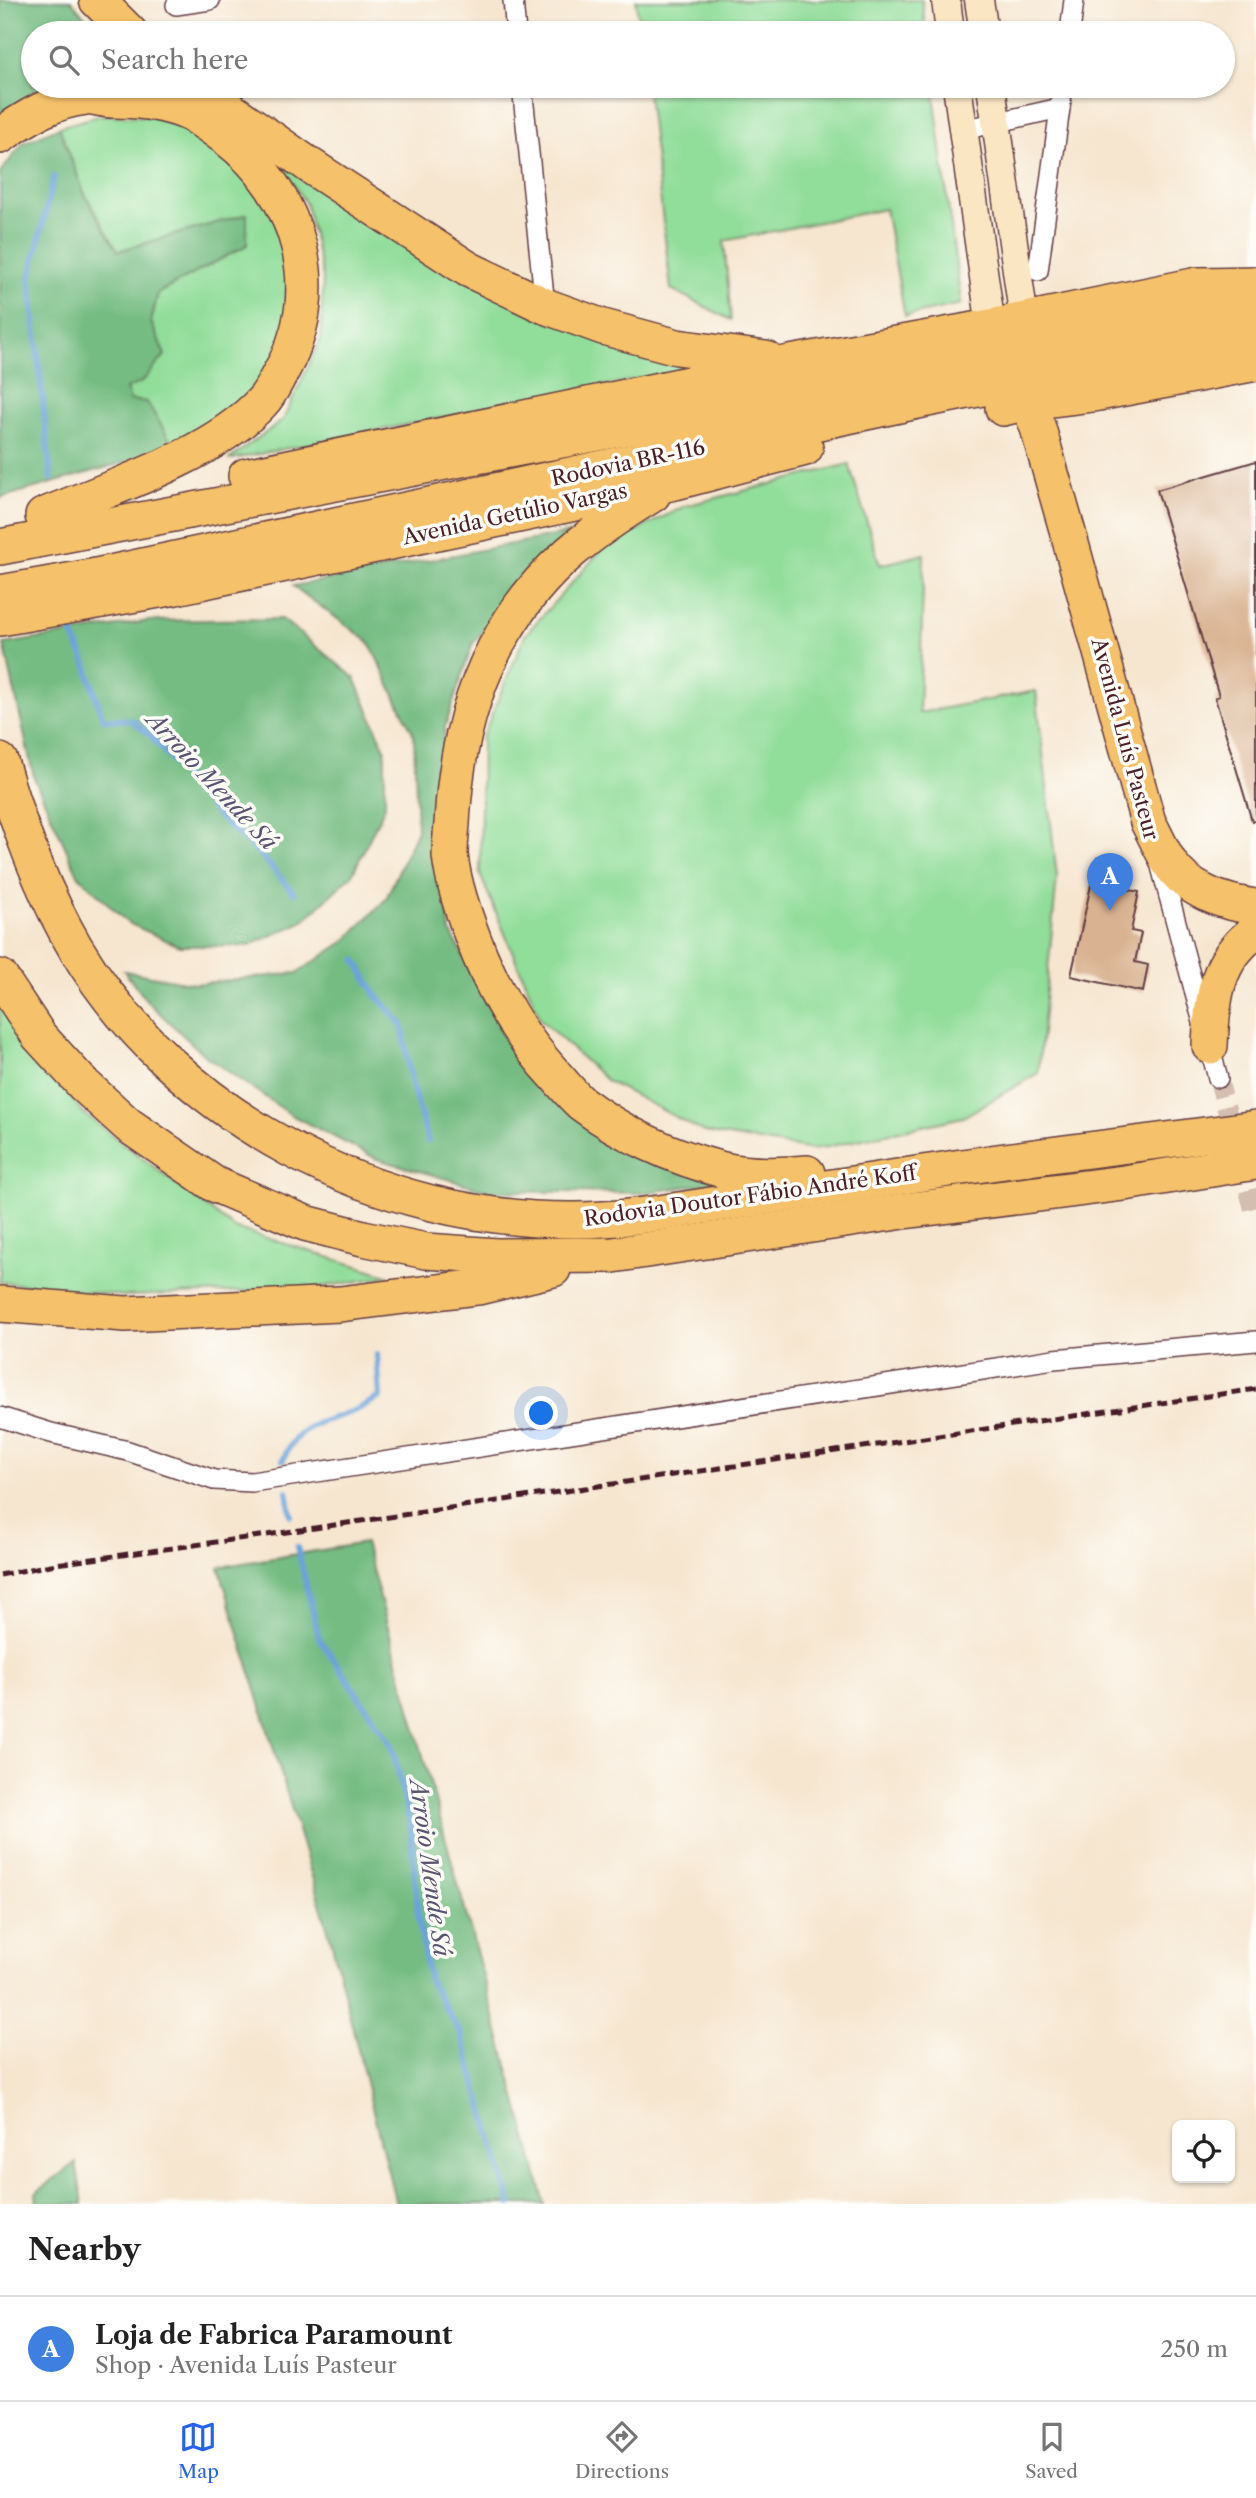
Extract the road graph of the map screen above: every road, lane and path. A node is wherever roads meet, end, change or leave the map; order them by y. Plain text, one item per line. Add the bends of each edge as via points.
1 (97, 0) edge
2 (210, 0) edge
3 (513, 0) edge
4 (946, 0) edge
5 (979, 0) edge
6 (1074, 0) edge
7 (176, 5) dead end
8 (118, 21) edge
9 (515, 21) edge
10 (949, 21) edge
11 (982, 21) edge
12 (1071, 21) edge
13 (83, 98) edge
14 (94, 98) edge
15 (213, 98) edge
16 (523, 98) edge
17 (959, 98) edge
18 (993, 98) edge
19 (1061, 98) edge
20 (1060, 108) junction
21 (996, 123) junction
22 (963, 130) junction
23 (0, 136) edge
24 (1038, 271) dead end
25 (1256, 272) edge
26 (1256, 284) edge
27 (1198, 285) junction
28 (1256, 301) edge
29 (545, 306) junction
30 (1024, 320) junction
31 (991, 327) junction
32 (1256, 333) edge
33 (790, 363) junction
34 (1256, 363) edge
35 (1028, 402) junction
36 (675, 482) junction
37 (43, 516) junction
38 (0, 525) edge
39 (0, 547) edge
40 (0, 593) edge
41 (0, 618) edge
42 (0, 761) edge
43 (1148, 822) junction
44 (1256, 907) edge
45 (1256, 931) edge
46 (0, 977) edge
47 (1214, 1062) joint
48 (1256, 1129) edge
49 (1256, 1162) edge
50 (896, 1178) junction
51 (613, 1255) junction
52 (0, 1304) edge
53 (1256, 1341) edge
54 (0, 1417) edge

1 - 8 highway
2 - 7 street
3 - 9 street
4 - 10 main road
5 - 11 main road
6 - 12 street
13 - 23 highway via 33,114
14 - 37 highway via 145,100 176,108 237,146 281,198 295,230 304,305 298,338 263,401 225,435 184,458
15 - 29 highway via 468,269
16 - 29 street
17 - 22 main road
18 - 21 main road
19 - 20 street
20 - 21 street
20 - 24 street
21 - 22 street
21 - 30 main road
22 - 31 main road
25 - 27 main road
26 - 27 highway
27 - 30 highway
28 - 39 highway, Rodovia BR-116 via 913,373
29 - 33 highway via 677,347
30 - 31 highway
31 - 33 highway
32 - 40 highway, Rodovia BR-116
33 - 37 highway
34 - 35 highway, Avenida Getúlio Vargas
35 - 36 highway, Avenida Getúlio Vargas via 862,434
35 - 43 highway, Avenida Luís Pasteur
36 - 41 highway, Avenida Getúlio Vargas via 176,587
36 - 50 highway via 603,524 560,560 503,633 463,732 453,795 450,855 468,928 494,988 530,1047 579,1101 622,1131 726,1171 789,1175 868,1167
37 - 38 highway
42 - 50 highway, Rodovia Doutor Fábio André Koff via 14,813 55,908 101,986 138,1031 226,1110 284,1146 345,1175 457,1210 578,1220
43 - 44 highway via 1182,878 1232,904
43 - 47 street, Avenida Luís Pasteur
45 - 47 highway via 1223,967 1212,1003
46 - 51 highway, Rodovia Doutor Fábio André Koff via 39,1036 83,1084 119,1116 214,1184 254,1203 305,1223 426,1251
48 - 50 highway, Rodovia Doutor Fábio André Koff
49 - 51 highway, Rodovia Doutor Fábio André Koff
51 - 52 highway via 478,1287 341,1304 125,1314
53 - 54 street via 1054,1360 252,1482 214,1480 128,1451

